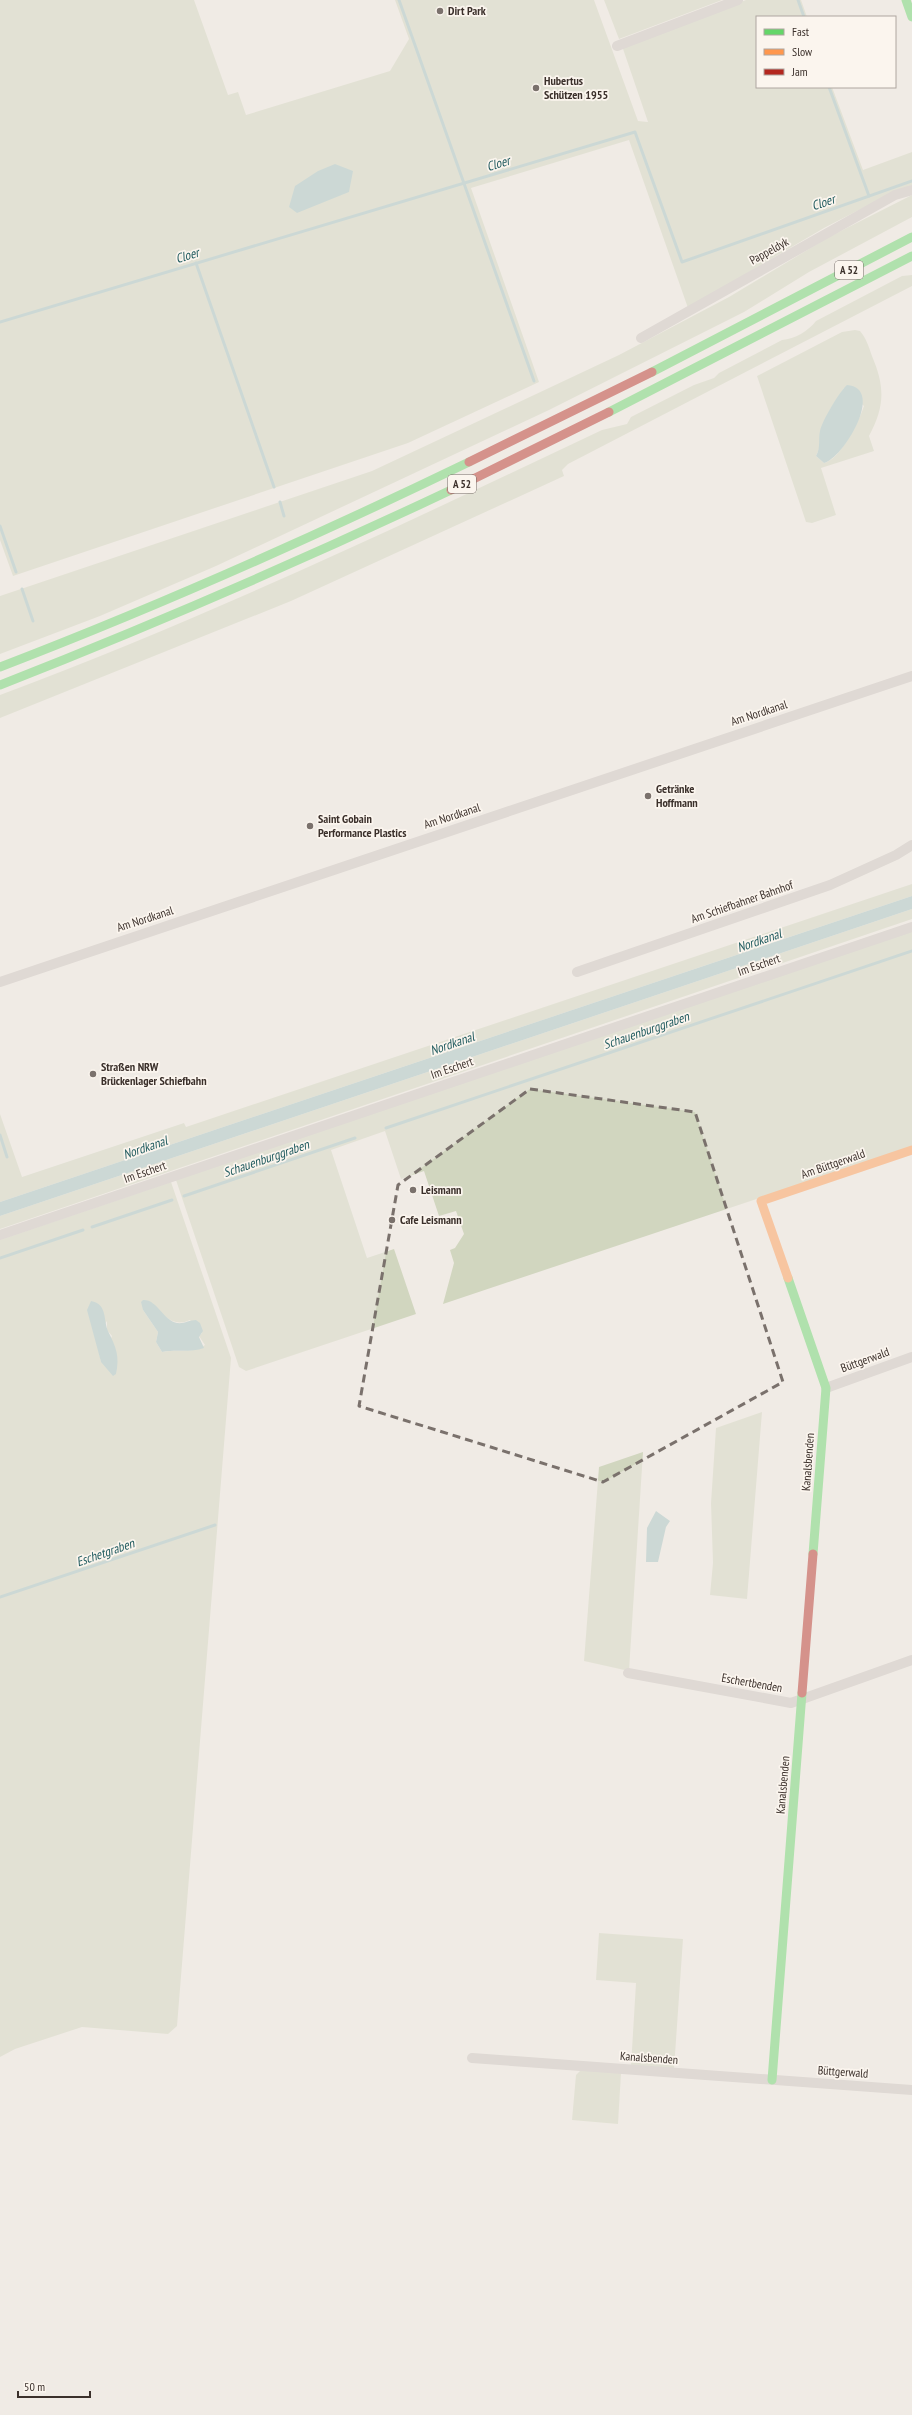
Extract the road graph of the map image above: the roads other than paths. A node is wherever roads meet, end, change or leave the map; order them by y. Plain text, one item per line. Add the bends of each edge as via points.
1 (738, 0) edge
2 (906, 0) edge
3 (912, 17) edge
4 (617, 46) dead end
5 (912, 190) edge
6 (912, 237) edge
7 (912, 256) edge
8 (641, 338) dead end
9 (0, 668) edge
10 (912, 676) edge
11 (0, 685) edge
12 (912, 845) edge
13 (912, 927) edge
14 (577, 972) dead end
15 (0, 982) edge
16 (912, 1150) edge
17 (761, 1201) joint
18 (0, 1235) edge
19 (912, 1357) edge
20 (826, 1388) junction
21 (912, 1660) edge
22 (628, 1673) dead end
23 (803, 1700) junction
24 (472, 2058) dead end
25 (772, 2080) junction
26 (912, 2090) edge

1 - 4 street
2 - 3 main road
5 - 8 street, Pappeldyk via 895,196
6 - 9 main road, A 52 via 502,447 213,580
7 - 11 main road, A 52 via 655,389 352,536 212,599
10 - 15 street, Am Nordkanal
12 - 14 street, Am Schiefbahner Bahnhof via 830,886
13 - 18 street, Im Eschert
16 - 17 main road, Am Büttgerwald
17 - 20 main road, Kanalsbenden
19 - 20 street, Büttgerwald
20 - 23 main road, Kanalsbenden
21 - 23 street, Eschertbenden
22 - 23 street, Eschertbenden via 791,1704
23 - 25 main road, Kanalsbenden
24 - 25 street, Kanalsbenden
25 - 26 street, Büttgerwald

